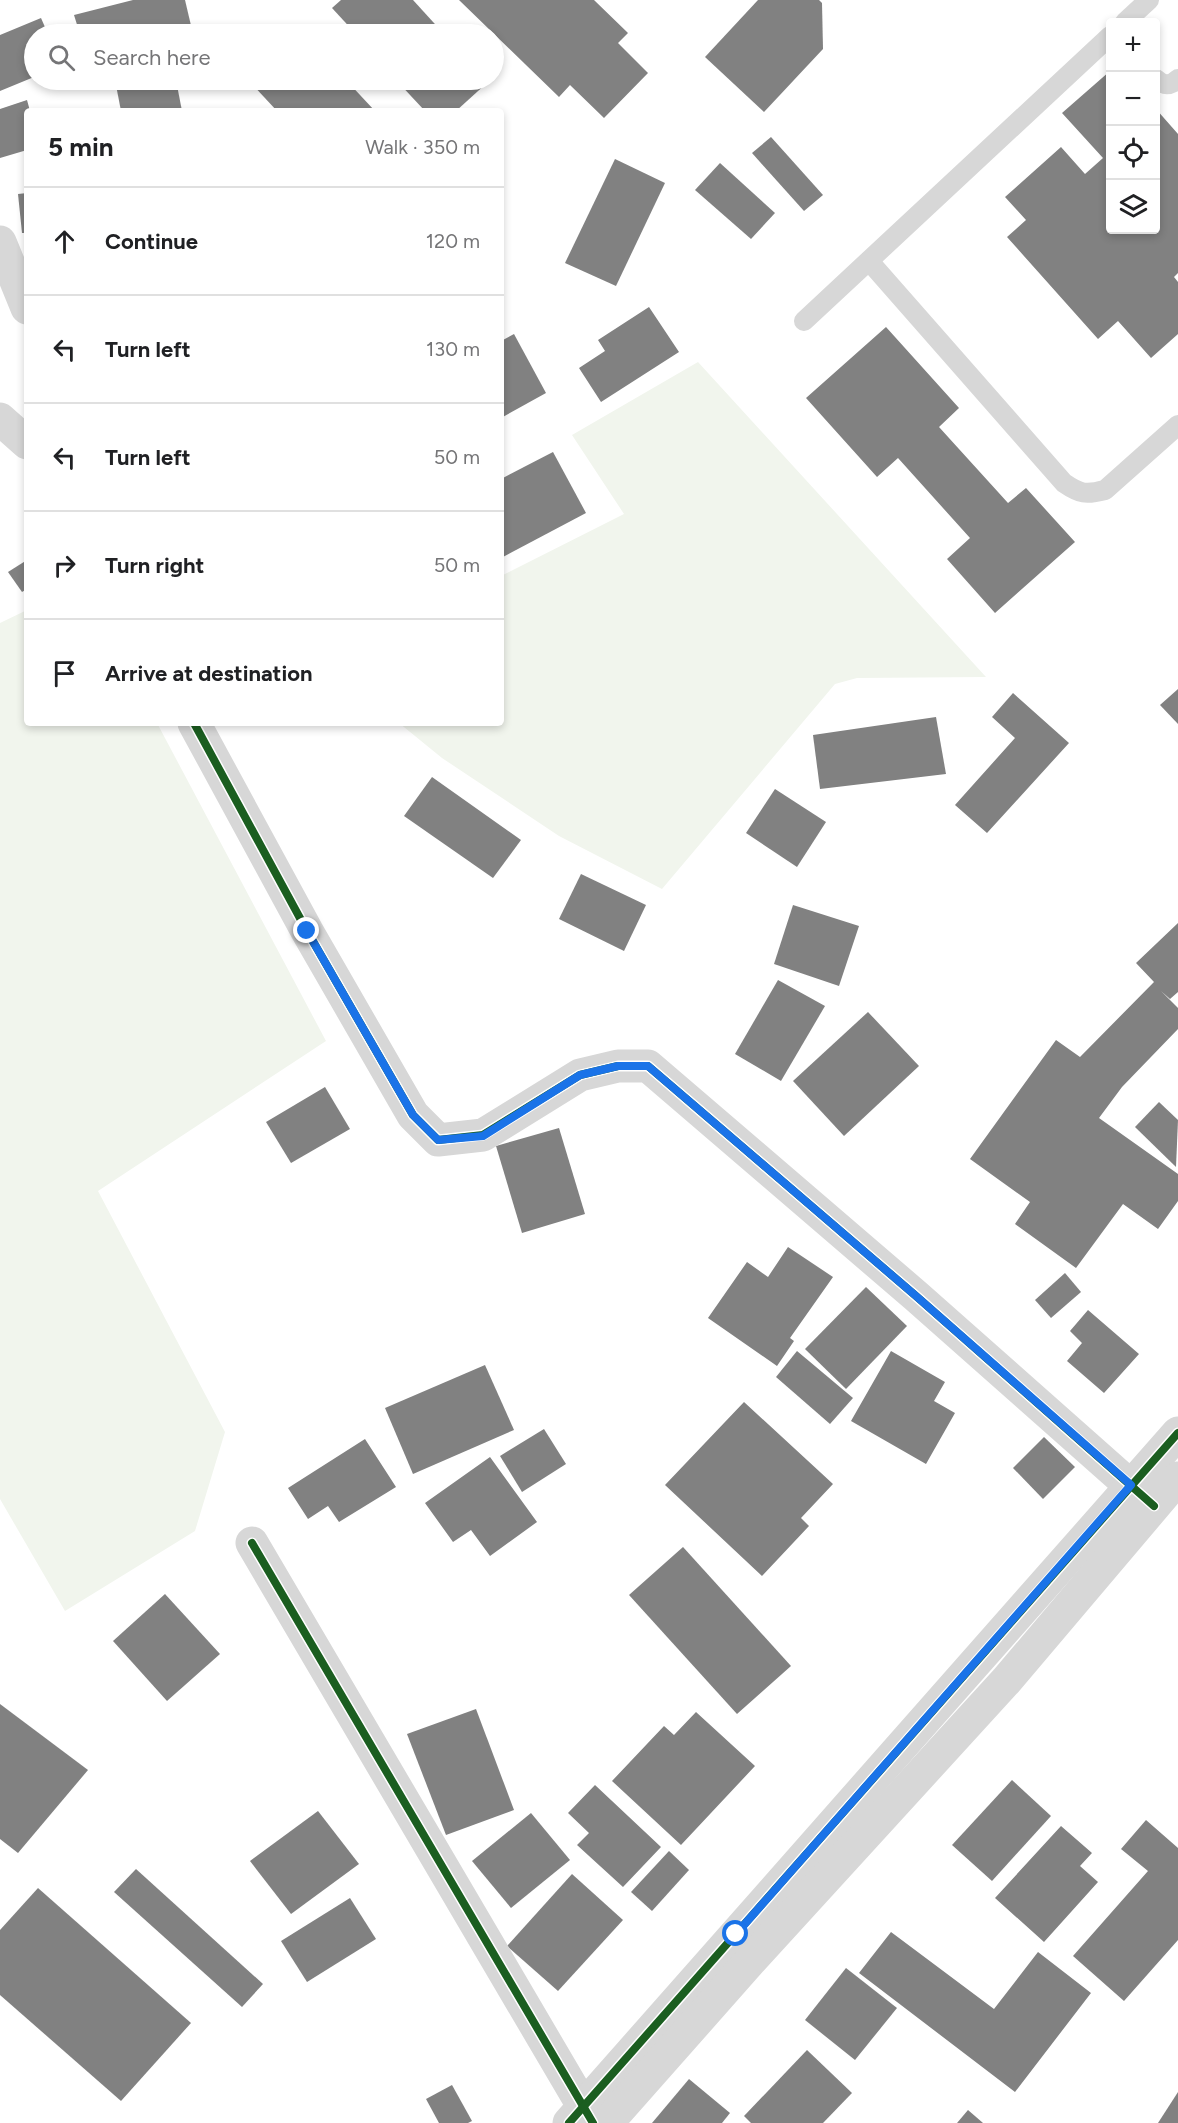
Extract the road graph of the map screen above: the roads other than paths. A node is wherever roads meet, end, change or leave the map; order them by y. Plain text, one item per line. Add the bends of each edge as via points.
1 (1149, 0) edge
2 (1129, 18) edge
3 (1106, 40) edge
4 (1178, 79) edge
5 (1160, 83) edge
6 (0, 242) edge
7 (869, 261) junction
8 (24, 301) edge
9 (804, 321) dead end
10 (0, 419) edge
11 (1178, 425) edge
12 (24, 439) edge
13 (196, 726) edge
14 (1178, 1433) edge
15 (1178, 1478) edge
16 (1142, 1496) junction
17 (252, 1543) dead end
18 (588, 2119) edge

1 - 2 lane
3 - 7 lane
4 - 5 lane via 1172,84
6 - 8 street
7 - 9 lane
7 - 11 lane via 1076,492 1104,490
10 - 12 street
13 - 16 street via 413,1115 438,1140 483,1136 580,1075 618,1066 648,1066
14 - 16 street
15 - 16 street
16 - 18 street via 1006,1681 752,1959
17 - 18 street

